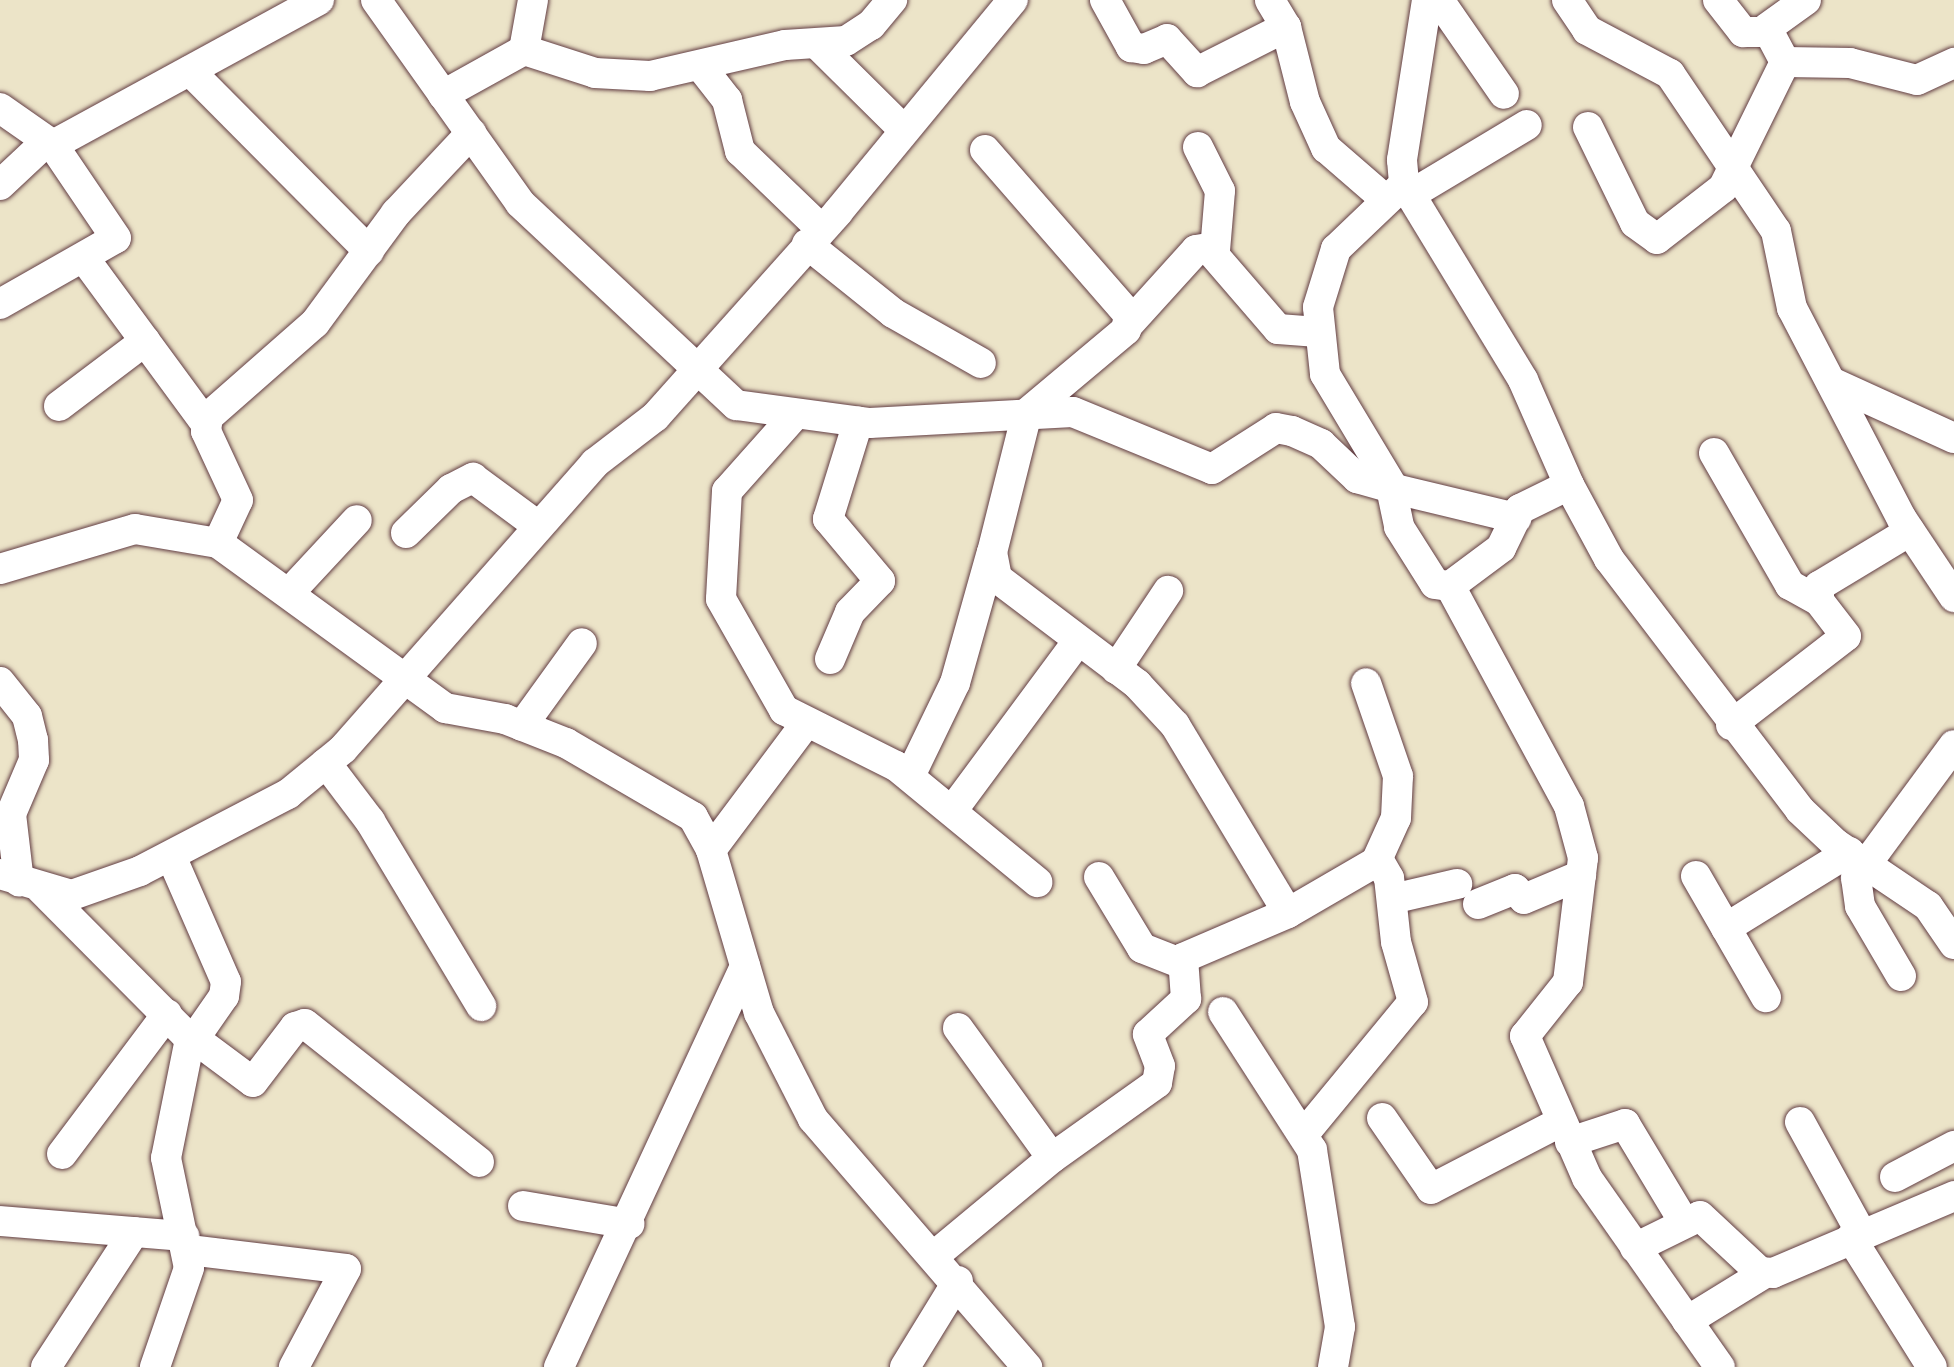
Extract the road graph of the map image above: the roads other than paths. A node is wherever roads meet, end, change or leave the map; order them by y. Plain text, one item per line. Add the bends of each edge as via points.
1 (319, 0) edge
2 (376, 0) edge
3 (533, 0) edge
4 (892, 0) edge
5 (1013, 0) edge
6 (1105, 0) edge
7 (1270, 0) edge
8 (1427, 0) edge
9 (1439, 0) edge
10 (1567, 0) edge
11 (1718, 0) edge
12 (1806, 0) edge
13 (1286, 27) junction
14 (1767, 32) junction
15 (817, 44) junction
16 (524, 50) junction
17 (1784, 62) junction
18 (1954, 63) edge
19 (702, 68) junction
20 (190, 71) junction
21 (444, 94) junction
22 (1504, 94) dead end
23 (0, 108) edge
24 (1527, 124) dead end
25 (1588, 126) dead end
26 (904, 130) junction
27 (471, 133) junction
28 (50, 143) junction
29 (1198, 148) dead end
30 (985, 150) dead end
31 (1734, 168) junction
32 (0, 185) edge
33 (1400, 193) junction
34 (814, 237) junction
35 (1214, 250) junction
36 (369, 251) junction
37 (84, 258) junction
38 (0, 304) edge
39 (1129, 324) junction
40 (1318, 332) junction
41 (145, 341) junction
42 (981, 363) dead end
43 (692, 370) junction
44 (1831, 382) junction
45 (59, 406) dead end
46 (793, 417) junction
47 (1023, 418) junction
48 (858, 422) junction
49 (205, 423) junction
50 (1954, 438) edge
51 (1714, 453) dead end
52 (1569, 486) junction
53 (1392, 488) junction
54 (1516, 518) junction
55 (357, 520) dead end
56 (538, 526) junction
57 (1910, 531) junction
58 (406, 533) dead end
59 (218, 543) junction
60 (992, 552) junction
61 (0, 569) edge
62 (1450, 586) junction
63 (1168, 591) dead end
64 (290, 592) junction
65 (1954, 598) edge
66 (1818, 600) junction
67 (1078, 641) junction
68 (582, 644) dead end
69 (830, 659) dead end
70 (1116, 669) junction
71 (0, 682) edge
72 (402, 682) junction
73 (1366, 683) dead end
74 (806, 723) junction
75 (522, 726) junction
76 (1731, 726) junction
77 (1954, 745) edge
78 (326, 764) junction
79 (910, 776) junction
80 (952, 812) junction
81 (711, 850) junction
82 (172, 856) junction
83 (1858, 857) junction
84 (1378, 859) junction
85 (1581, 875) junction
86 (1696, 876) dead end
87 (1100, 877) dead end
88 (20, 882) edge
89 (1037, 882) dead end
90 (1392, 899) junction
91 (1288, 914) junction
92 (1726, 928) junction
93 (1950, 931) edge
94 (1180, 963) junction
95 (746, 966) junction
96 (1901, 976) dead end
97 (1766, 997) dead end
98 (481, 1006) dead end
99 (1223, 1012) dead end
100 (167, 1014) junction
101 (958, 1028) dead end
102 (193, 1042) junction
103 (1382, 1118) dead end
104 (1800, 1122) dead end
105 (1565, 1132) junction
106 (1304, 1134) junction
107 (1954, 1146) edge
108 (62, 1154) dead end
109 (1052, 1158) junction
110 (479, 1162) dead end
111 (1896, 1178) dead end
112 (1954, 1196) edge
113 (523, 1206) dead end
114 (0, 1222) edge
115 (1684, 1222) junction
116 (629, 1224) junction
117 (134, 1232) junction
118 (1856, 1236) junction
119 (186, 1243) junction
120 (1635, 1248) junction
121 (934, 1256) junction
122 (1765, 1273) junction
123 (958, 1282) junction
124 (1687, 1321) junction
125 (46, 1367) edge
126 (155, 1367) edge
127 (294, 1367) edge
128 (560, 1367) edge
129 (905, 1367) edge
130 (1027, 1367) edge
131 (1333, 1367) edge
132 (1719, 1367) edge
133 (1932, 1367) edge

1 - 20 street
2 - 21 street
3 - 16 street
4 - 15 street via 859,35
5 - 26 street
6 - 13 street via 1131,47 1167,40 1197,72
7 - 13 street
8 - 33 street
9 - 22 street
10 - 31 street via 1588,30 1670,74
11 - 14 street via 1738,28
12 - 14 street
13 - 33 street via 1305,102 1326,148
14 - 17 street
15 - 19 street via 786,45
15 - 26 street
16 - 19 street via 595,73 650,76
16 - 21 street
17 - 18 street via 1850,62 1917,80
17 - 31 street
19 - 34 street via 727,100 740,151
20 - 28 street
20 - 36 street
21 - 27 street
23 - 28 street
24 - 33 street
25 - 31 street via 1635,223 1652,238 1698,213
26 - 34 street
27 - 36 street
27 - 43 street via 520,203
28 - 32 street
28 - 37 street via 116,238
29 - 35 street via 1220,190
30 - 39 street via 1124,306
31 - 44 street via 1782,240 1786,293
33 - 40 street via 1336,249 1324,277
33 - 52 street via 1522,380
34 - 42 street via 893,313
34 - 43 street
35 - 39 street via 1196,250
35 - 40 street via 1278,329
36 - 49 street via 314,323
37 - 38 street
37 - 41 street
39 - 47 street
40 - 53 street via 1336,397
41 - 45 street
41 - 49 street
43 - 46 street via 736,406
43 - 56 street via 655,417 595,463
44 - 50 street
44 - 57 street
46 - 48 street
46 - 74 street via 727,491 719,585 778,700
47 - 48 street
47 - 53 street via 1096,417 1212,469 1276,428 1292,431 1321,444 1357,478
47 - 60 street
48 - 69 street via 827,513 880,581 850,612
49 - 59 street via 238,500
51 - 66 street via 1790,586
52 - 54 street via 1520,509
52 - 76 street via 1609,559
53 - 54 street
53 - 62 street via 1399,528 1436,584
54 - 62 street via 1500,548
55 - 64 street
56 - 58 street via 473,478 450,489
56 - 72 street
57 - 65 street
57 - 66 street via 1819,586
59 - 61 street via 135,529
59 - 64 street
60 - 67 street via 1008,590
60 - 79 street via 955,683
62 - 85 street via 1569,806
63 - 70 street
64 - 72 street
66 - 76 street via 1846,636
67 - 70 street
67 - 80 street
68 - 75 street
70 - 91 street via 1175,725
71 - 88 street via 27,716 34,740 34,760 10,814
72 - 75 street via 445,708
72 - 78 street
73 - 84 street via 1398,776 1396,818
74 - 79 street
74 - 81 street
75 - 81 street via 652,788 693,818
76 - 83 street via 1800,810
77 - 83 street
78 - 82 street via 288,794
78 - 98 street via 370,821
79 - 80 street
80 - 89 street
81 - 95 street
82 - 88 street via 72,896
82 - 102 street via 226,982
83 - 92 street
83 - 93 street via 1928,906
83 - 96 street via 1856,897
84 - 90 street
84 - 91 street
85 - 90 street via 1524,898 1515,889
85 - 105 street via 1568,982 1525,1036
86 - 92 street
87 - 94 street via 1142,948
88 - 100 street
90 - 106 street via 1412,1007
91 - 94 street
92 - 97 street
94 - 109 street via 1189,985 1186,998 1148,1034 1160,1066 1157,1083
95 - 116 street
95 - 121 street via 759,1013 813,1119 888,1212
99 - 106 street
100 - 102 street
100 - 108 street
101 - 109 street
102 - 110 street via 253,1082 295,1027 305,1024
102 - 119 street via 166,1158
103 - 105 street via 1431,1189
104 - 118 street
105 - 115 street via 1625,1124
105 - 120 street
106 - 131 street via 1316,1170 1340,1327
107 - 111 street
109 - 121 street
112 - 118 street
113 - 116 street
114 - 117 street
115 - 120 street
115 - 122 street via 1706,1218
116 - 128 street
117 - 119 street
117 - 125 street
118 - 122 street
118 - 133 street
119 - 126 street via 189,1268
119 - 127 street via 346,1269
120 - 124 street
121 - 123 street
122 - 124 street
123 - 129 street
123 - 130 street
124 - 132 street

